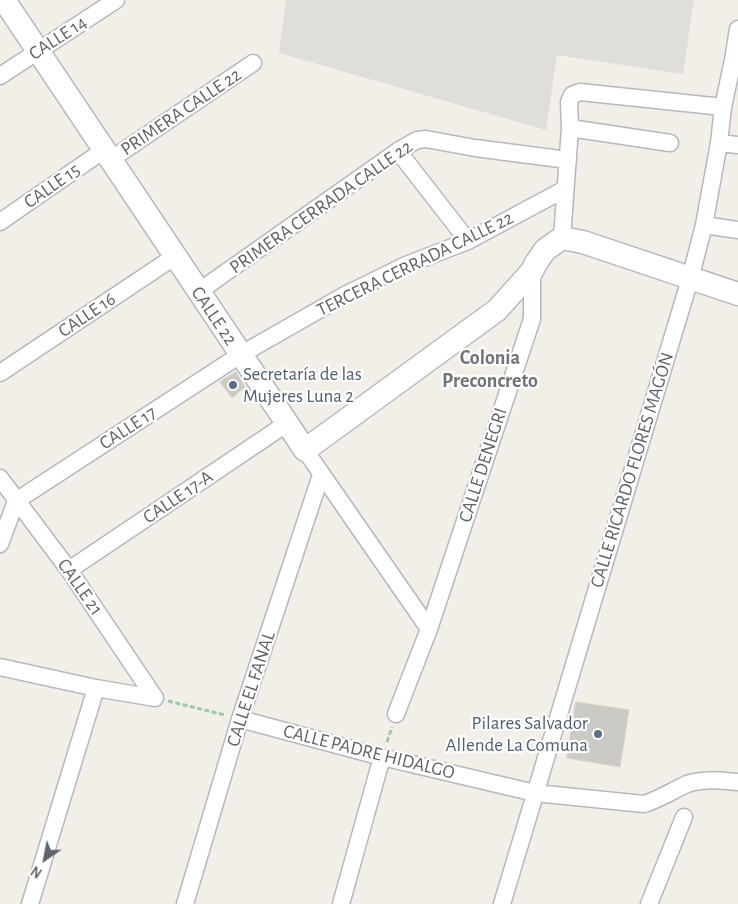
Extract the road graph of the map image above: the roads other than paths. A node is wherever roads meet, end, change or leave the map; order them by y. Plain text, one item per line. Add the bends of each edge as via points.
1 (4, 0) edge
2 (116, 0) edge
3 (738, 29) edge
4 (37, 51) junction
5 (736, 60) edge
6 (252, 63) dead end
7 (0, 76) edge
8 (723, 107) junction
9 (570, 128) junction
10 (670, 143) dead end
11 (719, 143) junction
12 (738, 145) edge
13 (398, 151) junction
14 (107, 155) junction
15 (568, 160) junction
16 (565, 189) junction
17 (0, 222) edge
18 (704, 225) junction
19 (738, 230) edge
20 (562, 238) junction
21 (468, 241) junction
22 (174, 257) junction
23 (532, 272) junction
24 (690, 279) junction
25 (198, 292) junction
26 (738, 294) edge
27 (240, 355) junction
28 (0, 373) edge
29 (286, 424) junction
30 (305, 450) junction
31 (321, 475) junction
32 (0, 478) edge
33 (16, 501) junction
34 (0, 544) edge
35 (69, 570) junction
36 (429, 629) junction
37 (0, 667) edge
38 (96, 688) junction
39 (396, 714) road end
40 (240, 719) junction
41 (382, 757) junction
42 (738, 782) edge
43 (535, 793) junction
44 (684, 817) dead end
45 (30, 904) edge
46 (185, 904) edge
47 (341, 904) edge
48 (502, 904) edge
49 (649, 904) edge

1 - 4 street, CALLE 22
2 - 4 street, CALLE 14
3 - 5 street, CALLE RICARDO FLORES MAGÓN
4 - 7 street, CALLE 14
4 - 14 street, CALLE 22
5 - 8 street, CALLE RICARDO FLORES MAGÓN
6 - 14 street, PRIMERA CALLE 22
8 - 9 street via 580,92 572,95 569,102
8 - 11 street, CALLE RICARDO FLORES MAGÓN
9 - 10 street
9 - 15 street
11 - 12 street
11 - 18 street, CALLE RICARDO FLORES MAGÓN
13 - 15 street, PRIMERA CERRADA CALLE 22 via 417,140 426,139
13 - 21 street
13 - 25 street, PRIMERA CERRADA CALLE 22
14 - 17 street, CALLE 15
14 - 22 street, CALLE 22
15 - 16 street
16 - 20 street
16 - 21 street, TERCERA CERRADA CALLE 22
18 - 19 street
18 - 24 street, CALLE RICARDO FLORES MAGÓN
20 - 23 street via 545,250
20 - 24 street
21 - 27 street, TERCERA CERRADA CALLE 22 via 406,265 345,295
22 - 25 street, CALLE 22
22 - 28 street, CALLE 16
23 - 30 street via 497,310 473,329
23 - 36 street, CALLE DENEGRI via 532,319
24 - 26 street
24 - 43 street, CALLE RICARDO FLORES MAGÓN
25 - 27 street, CALLE 22
27 - 29 street, CALLE 22
27 - 33 street, CALLE 17
29 - 30 street, CALLE 22
29 - 35 street, CALLE 17-A
30 - 31 street, CALLE 22
31 - 36 street, CALLE 22
31 - 40 street, CALLE EL FANAL
32 - 33 street, CALLE 21
33 - 34 street
33 - 35 street, CALLE 21
35 - 38 street, CALLE 21 via 155,698
36 - 39 street, CALLE DENEGRI
37 - 38 street
38 - 45 street
40 - 41 street, CALLE PADRE HIDALGO
40 - 46 street, CALLE EL FANAL
41 - 43 street, CALLE PADRE HIDALGO
41 - 47 street
42 - 43 street, CALLE PADRE HIDALGO via 706,780 644,804
43 - 48 street, CALLE RICARDO FLORES MAGÓN
44 - 49 street

